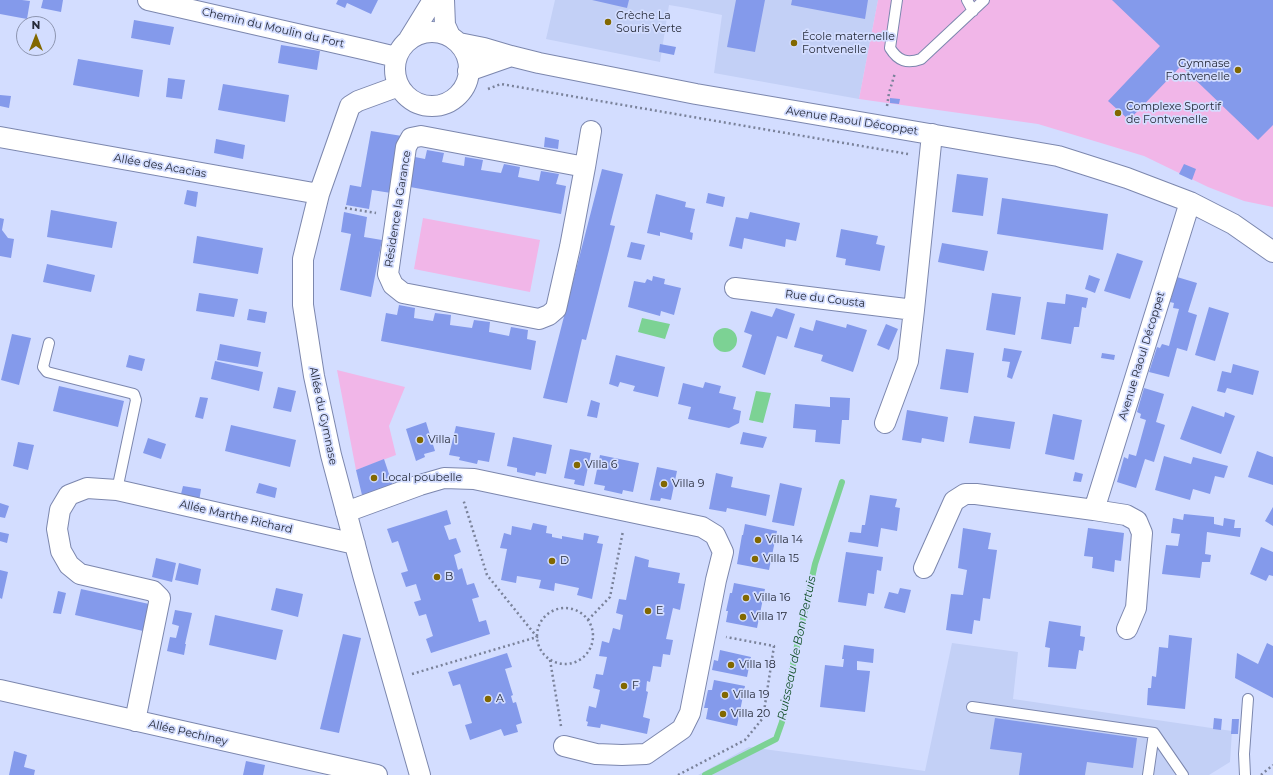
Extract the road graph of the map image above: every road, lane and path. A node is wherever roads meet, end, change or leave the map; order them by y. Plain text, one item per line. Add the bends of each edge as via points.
1 (148, 0) edge
2 (437, 0) edge
3 (444, 0) edge
4 (897, 0) edge
5 (967, 0) edge
6 (984, 0) edge
7 (172, 2) edge
8 (974, 10) junction
9 (409, 39) junction
10 (454, 40) junction
11 (510, 56) junction
12 (396, 57) junction
13 (899, 59) junction
14 (468, 72) junction
15 (399, 86) junction
16 (488, 89) dead end
17 (887, 106) dead end
18 (591, 131) dead end
19 (932, 134) junction
20 (0, 137) edge
21 (908, 154) dead end
22 (585, 167) junction
23 (319, 194) junction
24 (1190, 202) junction
25 (345, 208) dead end
26 (369, 212) dead end
27 (1273, 252) edge
28 (735, 288) dead end
29 (914, 310) junction
30 (49, 343) dead end
31 (885, 423) dead end
32 (456, 478) junction
33 (117, 490) junction
34 (1094, 510) junction
35 (626, 511) junction
36 (346, 512) junction
37 (355, 544) junction
38 (924, 568) dead end
39 (588, 620) junction
40 (1127, 629) dead end
41 (706, 633) junction
42 (537, 637) junction
43 (550, 660) junction
44 (393, 680) junction
45 (0, 690) edge
46 (1248, 698) dead end
47 (972, 707) dead end
48 (135, 720) junction
49 (1154, 733) junction
50 (564, 746) joint
51 (1273, 765) edge
52 (367, 774) edge
53 (420, 775) edge
54 (678, 775) edge
55 (1148, 775) edge
56 (1183, 775) edge
57 (1245, 775) edge
58 (1261, 775) edge

1 - 7 street, Chemin du Moulin du Fort
2 - 9 street via 430,5
3 - 10 street via 445,25
4 - 13 lane via 890,48
5 - 8 lane
6 - 8 lane
7 - 12 street, Chemin du Moulin du Fort
8 - 13 lane via 921,59
9 - 10 street via 422,33 436,32
9 - 12 street
10 - 11 street, Avenue Raoul Décoppet
10 - 14 street via 465,52
11 - 14 street
11 - 19 street, Avenue Raoul Décoppet via 696,94
12 - 15 street via 395,72
13 - 17 path via 888,93
14 - 15 street via 465,84 458,94 438,105 415,102
15 - 23 street, Allée du Gymnase via 350,106
16 - 21 path via 502,84
18 - 22 street, Résidence la Garance
19 - 24 street, Avenue Raoul Décoppet via 1058,156
19 - 29 street
20 - 23 street, Allée des Acacias
22 - 22 street, Résidence la Garance via 421,136 411,138 406,147 388,274 393,285 403,293 539,319 549,315 556,309
23 - 36 street, Allée du Gymnase via 303,259 303,305 315,384 330,455
24 - 27 street, Avenue Raoul Décoppet via 1233,224
24 - 34 street, Avenue Raoul Décoppet
25 - 26 path
28 - 29 street, Rue du Cousta
29 - 31 street via 908,361
30 - 33 lane via 43,368 46,372 134,394 136,400
32 - 35 street via 474,479
32 - 36 street via 444,478 420,485
32 - 42 path via 486,575
33 - 37 street, Allée Marthe Richard
33 - 48 street, Allée Marthe Richard via 87,488 69,495 60,510 57,529 62,551 69,564 80,574 153,592 160,598
34 - 38 street via 965,494 954,501
34 - 40 street via 1126,515 1137,521 1142,533 1136,608
35 - 39 path via 610,597
35 - 41 street via 702,527 714,535 723,552
36 - 37 street, Allée du Gymnase
37 - 44 street, Allée du Gymnase
39 - 42 path via 577,610 558,608 542,619
39 - 43 path via 593,642 584,657 567,664
41 - 50 street via 690,713 682,729 646,754 596,754
41 - 54 path via 774,646 763,718 745,740
42 - 43 path via 543,654
42 - 44 path
43 - 50 path
44 - 53 street, Allée du Gymnase
45 - 48 street, Allée Pechiney
46 - 57 lane
47 - 49 lane
48 - 52 street, Allée Pechiney
49 - 55 lane
49 - 56 lane
51 - 58 path

